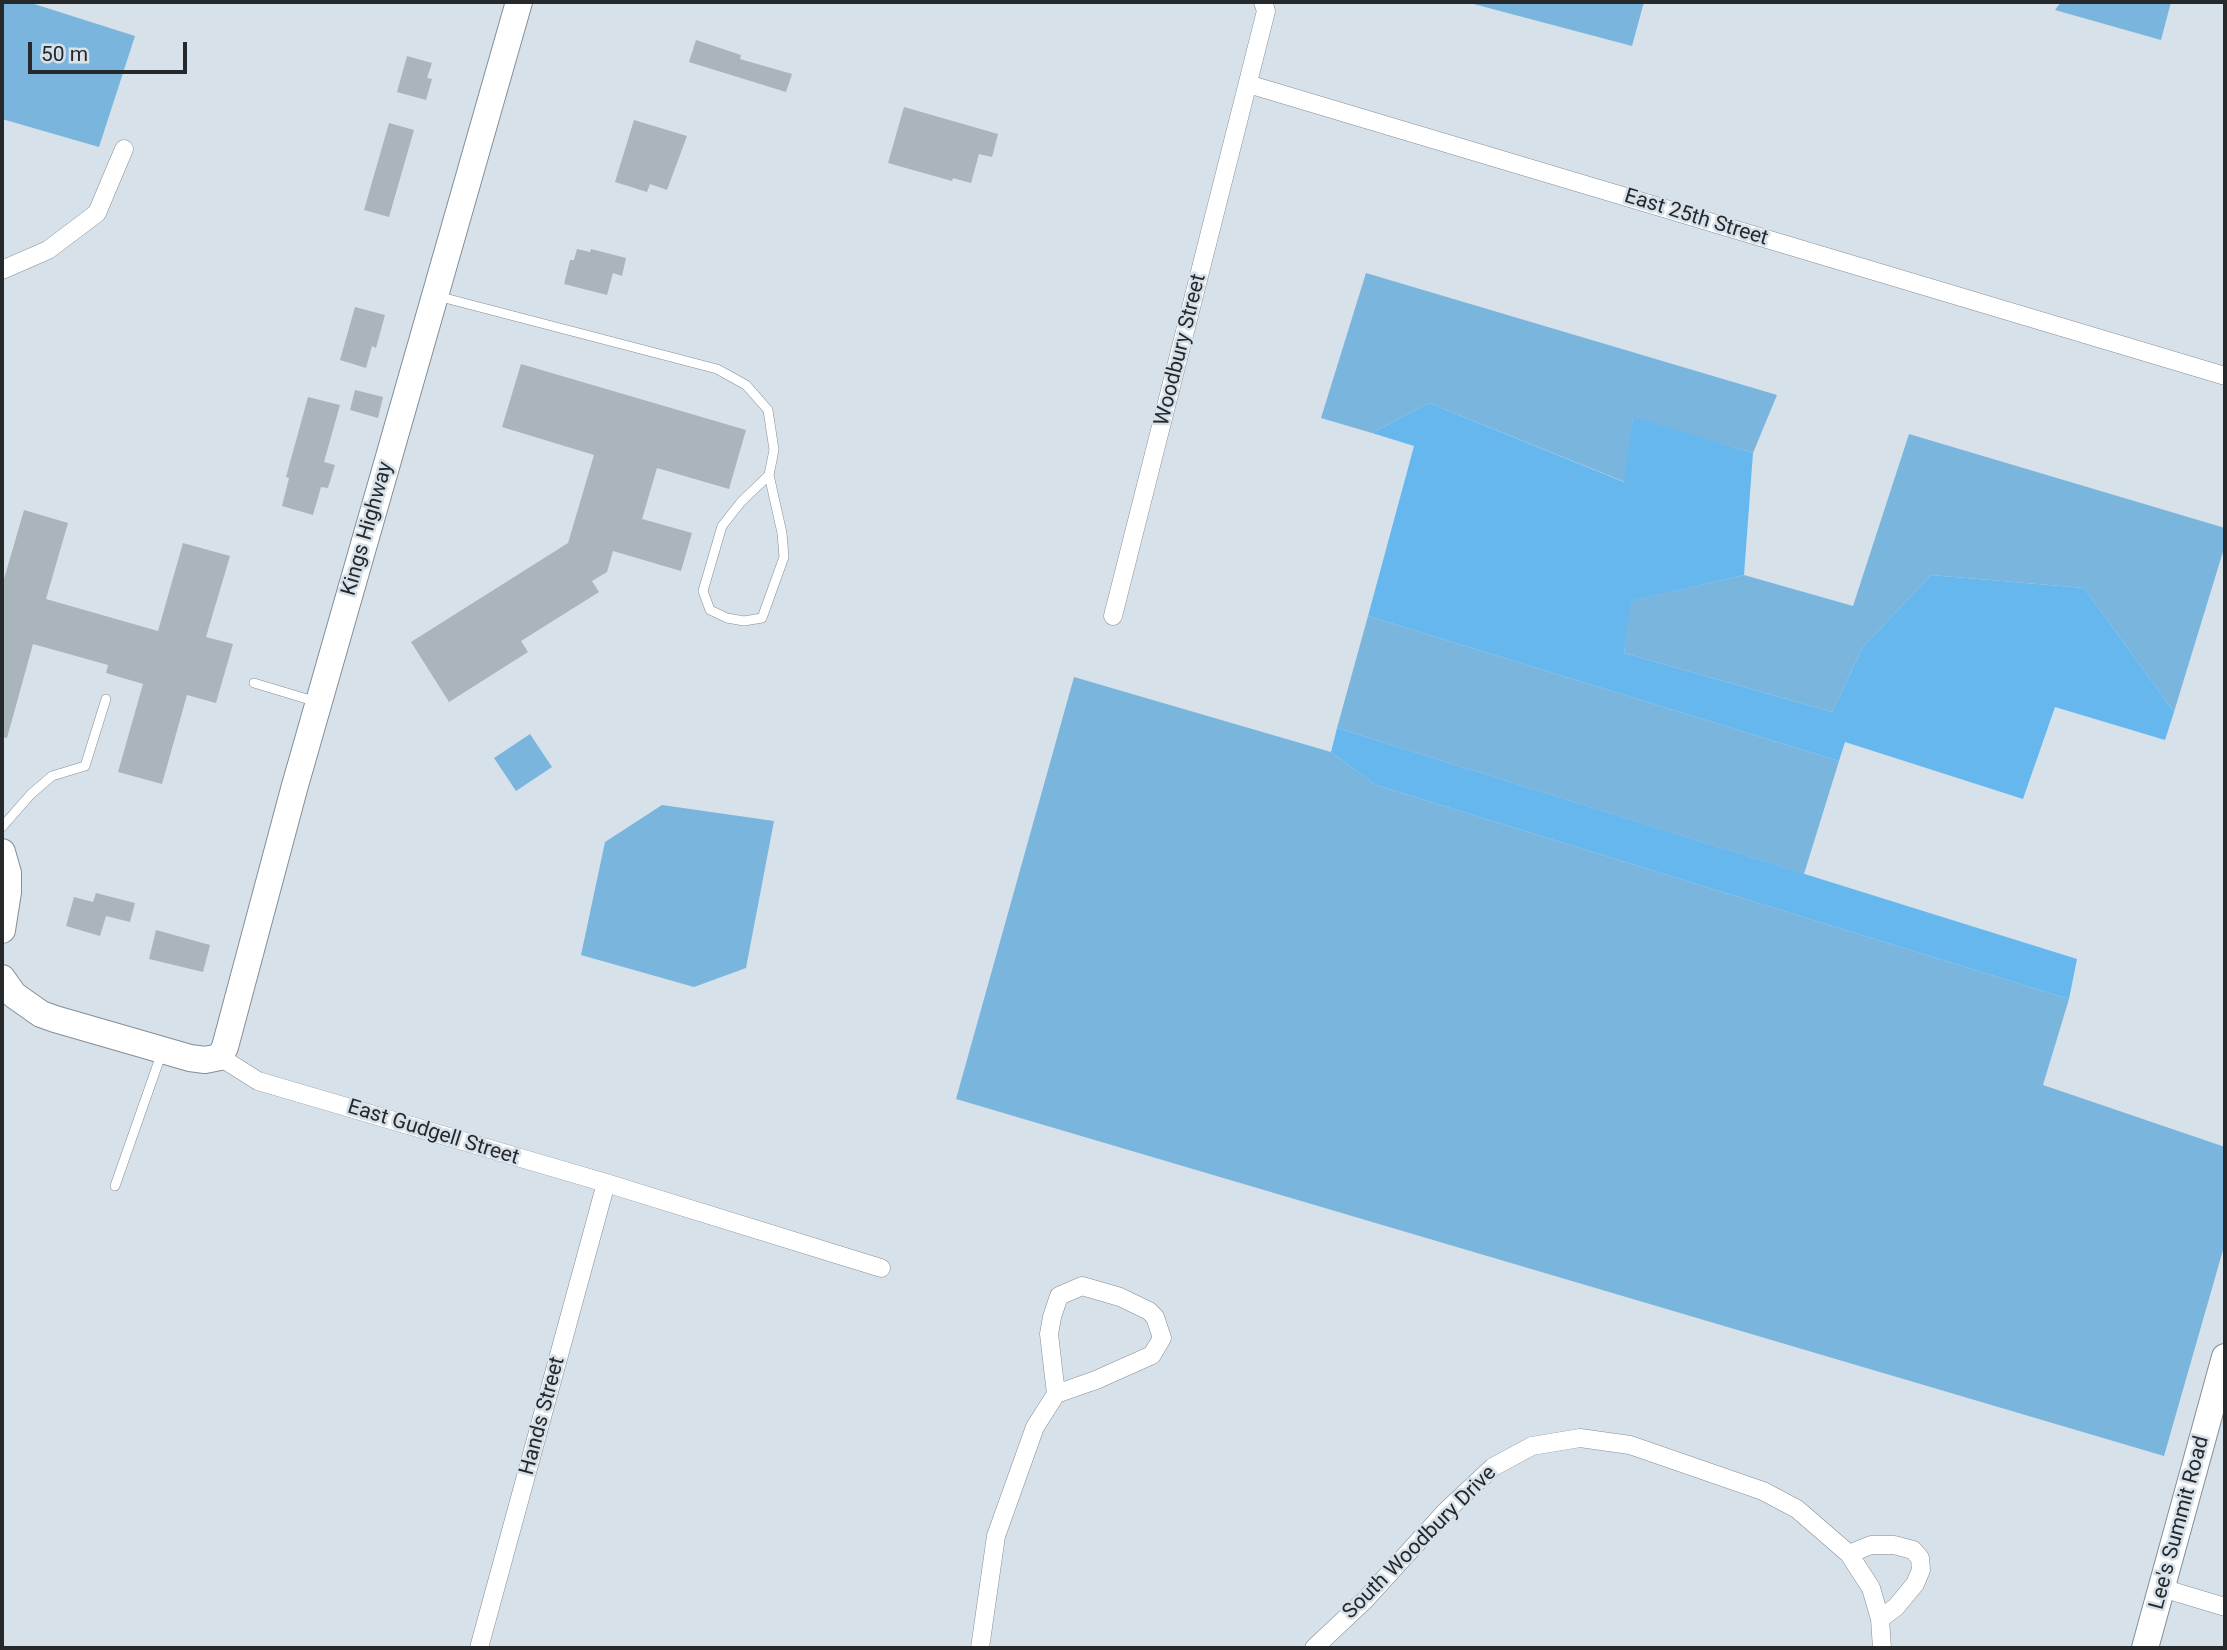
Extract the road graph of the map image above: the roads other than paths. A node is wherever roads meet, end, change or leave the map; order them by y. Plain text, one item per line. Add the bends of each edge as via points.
1 (519, 2) edge
2 (1263, 2) edge
3 (1248, 84) junction
4 (124, 149) dead end
5 (2, 270) edge
6 (435, 295) junction
7 (2225, 376) edge
8 (769, 475) junction
9 (1113, 616) dead end
10 (254, 683) dead end
11 (106, 699) dead end
12 (318, 703) junction
13 (2, 827) edge
14 (2, 852) edge
15 (2, 930) edge
16 (2, 980) edge
17 (162, 1050) junction
18 (220, 1057) junction
19 (606, 1183) junction
20 (115, 1186) dead end
21 (881, 1268) dead end
22 (2225, 1357) edge
23 (1056, 1394) junction
24 (1849, 1554) junction
25 (2162, 1588) junction
26 (2225, 1607) edge
27 (1880, 1619) junction
28 (479, 1648) edge
29 (980, 1648) edge
30 (1314, 1648) edge
31 (1882, 1648) edge
32 (2145, 1648) edge

1 - 6 street, Kings Highway
2 - 3 street via 1266,11
3 - 7 street, East 25th Street
3 - 9 street, Woodbury Street
4 - 5 street via 97,213 48,250
6 - 8 lane via 717,369 736,379 768,410 774,450
6 - 12 street, Kings Highway
8 - 8 lane via 784,557 762,618 727,618 710,610 703,591 722,526
10 - 12 lane
11 - 13 lane via 85,766 52,776
12 - 18 street, Kings Highway
14 - 15 street via 8,873
16 - 17 street via 41,1014
17 - 18 street via 205,1060
17 - 20 lane
18 - 19 street, East Gudgell Street via 258,1081
19 - 21 street, East Gudgell Street
19 - 28 street, Hands Street
22 - 25 street, Lee's Summit Road
23 - 23 street via 1152,1355 1162,1338 1155,1317 1120,1297 1082,1286 1059,1296 1049,1334
23 - 29 street via 1035,1427 996,1536
24 - 27 street, South Woodbury Drive via 1871,1588
24 - 27 street via 1871,1545 1894,1545 1913,1550 1920,1558 1915,1584
24 - 30 street, South Woodbury Drive via 1797,1509 1763,1491 1630,1445 1580,1438 1532,1446 1493,1467
25 - 26 street
25 - 32 street, Lee's Summit Road
27 - 31 street, South Woodbury Drive

